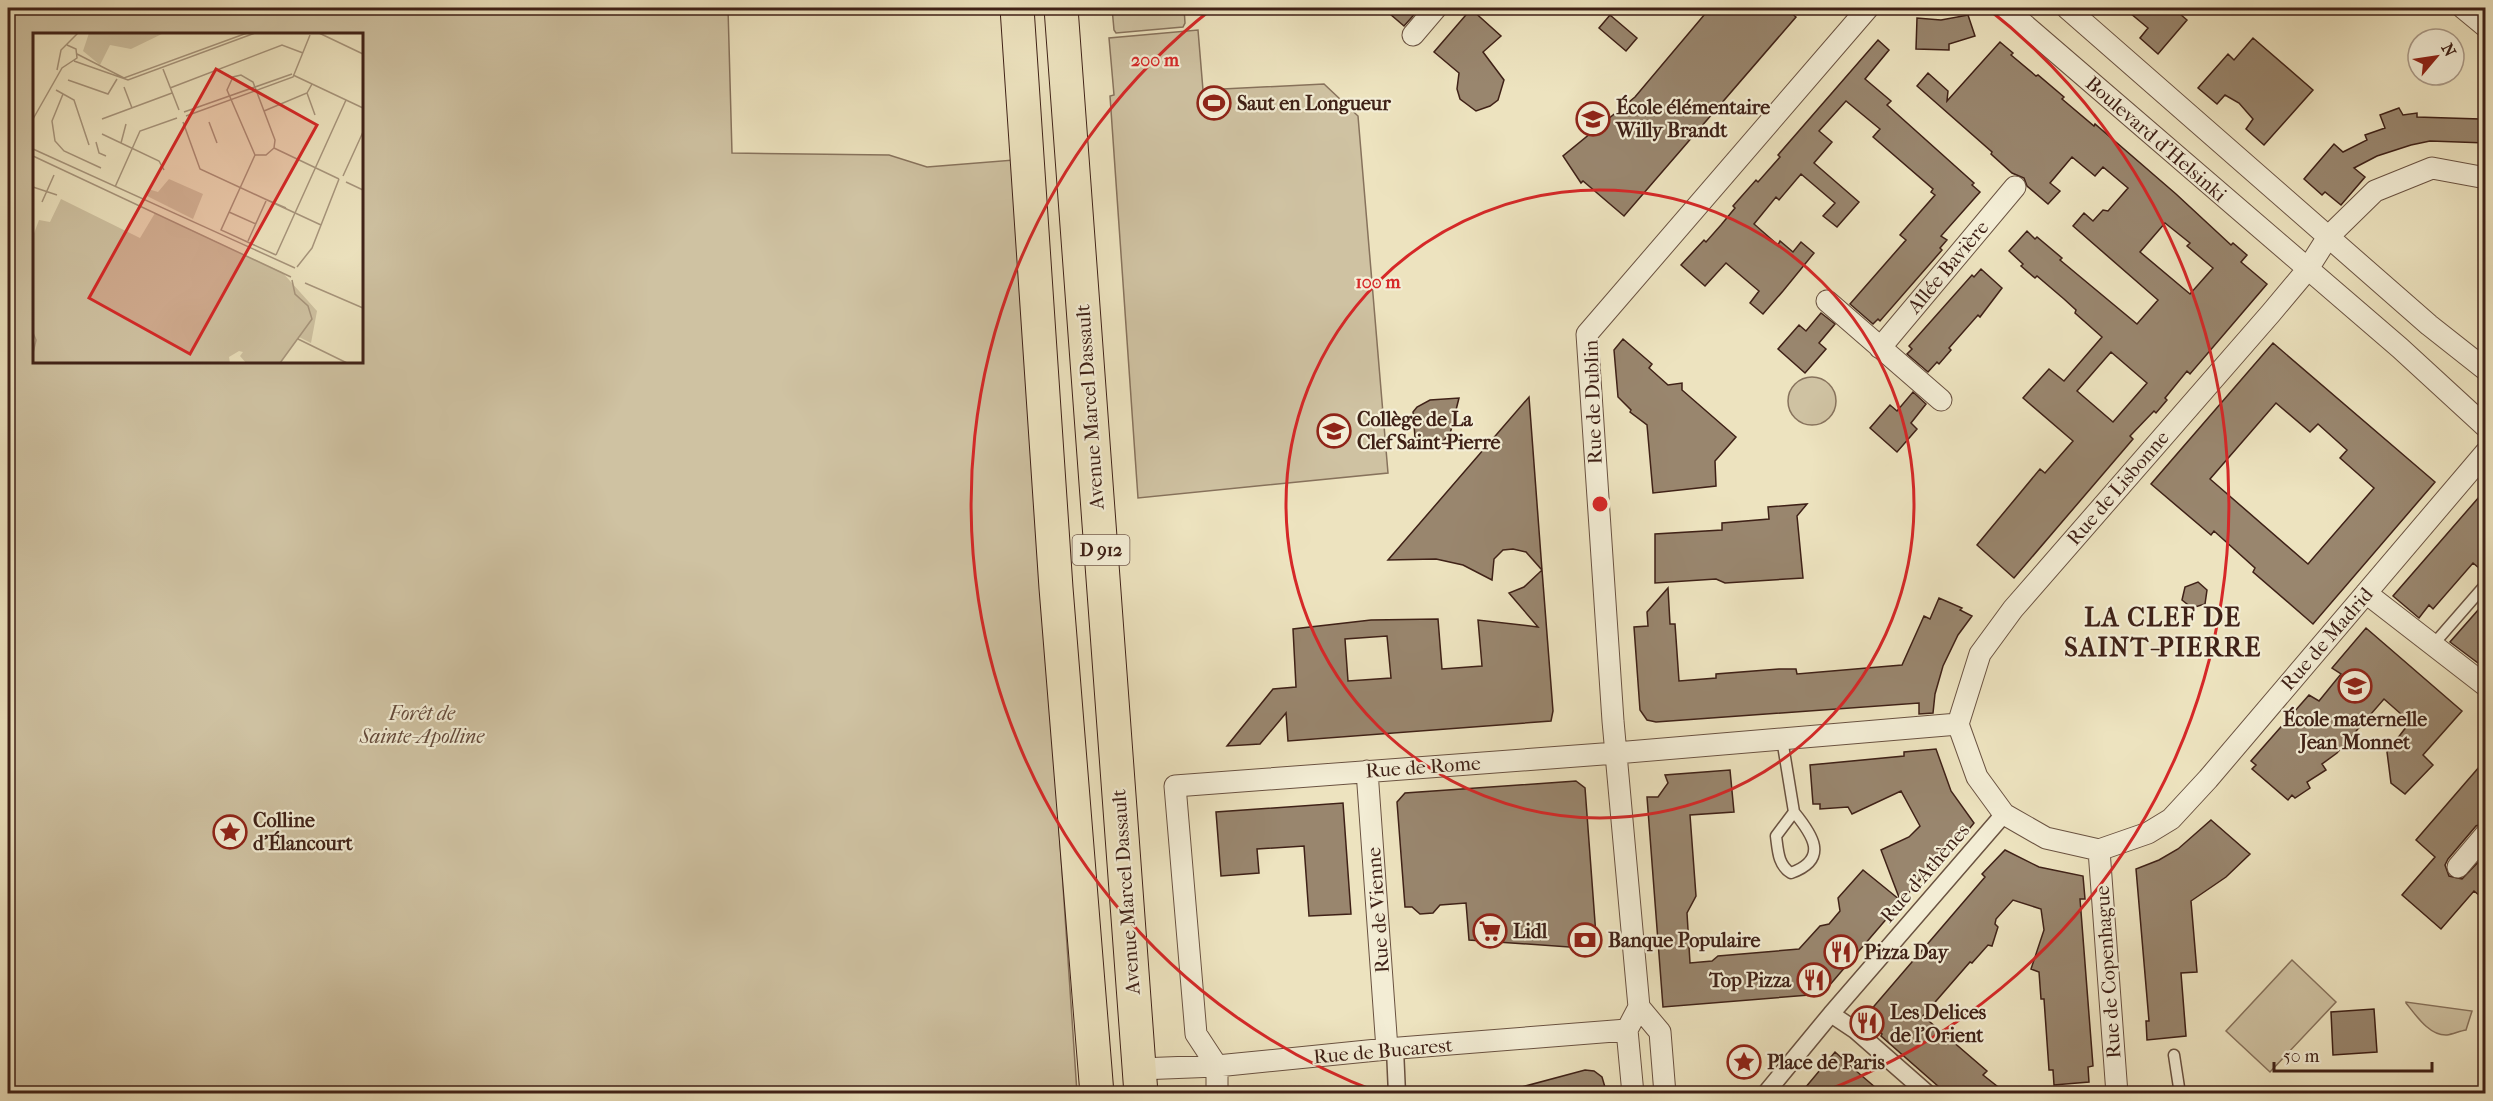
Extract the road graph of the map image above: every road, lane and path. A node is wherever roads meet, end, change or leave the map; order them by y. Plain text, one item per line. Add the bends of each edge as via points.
1 (1017, 8) edge
2 (1061, 8) edge
3 (1436, 8) edge
4 (1868, 8) edge
5 (2005, 8) edge
6 (2067, 8) edge
7 (2463, 8) edge
8 (2486, 27) edge
9 (1413, 35) dead end
10 (2486, 178) edge
11 (2015, 186) dead end
12 (2328, 237) junction
13 (2307, 270) junction
14 (1827, 301) dead end
15 (1880, 348) junction
16 (2486, 370) edge
17 (1941, 400) dead end
18 (2486, 427) edge
19 (2486, 452) edge
20 (2486, 584) edge
21 (2366, 593) junction
22 (2432, 646) junction
23 (2486, 686) edge
24 (1958, 724) junction
25 (1782, 739) junction
26 (1616, 753) junction
27 (1367, 771) junction
28 (1794, 812) junction
29 (2004, 814) junction
30 (2486, 834) edge
31 (2099, 850) junction
32 (2458, 867) dead end
33 (1639, 1007) junction
34 (1831, 1014) junction
35 (1627, 1030) junction
36 (1391, 1049) junction
37 (2174, 1055) dead end
38 (1217, 1066) junction
39 (1140, 1081) edge
40 (1097, 1094) edge
41 (1217, 1094) edge
42 (1397, 1094) edge
43 (1633, 1094) edge
44 (1665, 1094) edge
45 (1765, 1094) edge
46 (1928, 1094) edge
47 (2117, 1094) edge
48 (2180, 1094) edge

1 - 40 main road, D 912 via 1056,588
2 - 39 main road, Avenue Marcel Dassault / D 912
3 - 9 street
4 - 26 street, Rue de Dublin via 1587,334
5 - 13 street, Boulevard d'Helsinki
6 - 12 street, Boulevard d'Helsinki
7 - 8 street
10 - 12 street via 2432,168 2375,191
11 - 15 street, Allée Bavière
12 - 13 street
12 - 16 street, Boulevard d'Helsinki
13 - 18 street, Boulevard d'Helsinki
13 - 24 street, Rue de Lisbonne via 2013,609 1980,654
14 - 15 street
15 - 17 street
19 - 21 street, Rue de Madrid
20 - 22 lane
21 - 22 street
21 - 31 street, Rue de Madrid via 2171,819
22 - 23 street
24 - 25 street, Rue de Rome
24 - 29 street via 1977,777
25 - 26 street, Rue de Rome
25 - 28 lane
26 - 27 street, Rue de Rome
26 - 33 street, Rue de Dublin
27 - 36 street, Rue de Vienne
27 - 38 street, Rue de Rome via 1175,786 1196,1034
28 - 28 lane via 1776,836 1783,868 1791,873 1803,869 1815,849 1811,832
29 - 31 street via 2046,838
29 - 34 street, Rue d'Athènes
30 - 32 street
31 - 47 street, Rue de Copenhague
33 - 35 street
33 - 44 street via 1660,1032
34 - 45 street
34 - 46 street
35 - 36 street, Rue de Bucarest
35 - 43 street
36 - 38 street, Rue de Bucarest
36 - 42 street
37 - 48 lane
38 - 39 street, Rue de Bucarest
38 - 41 street

